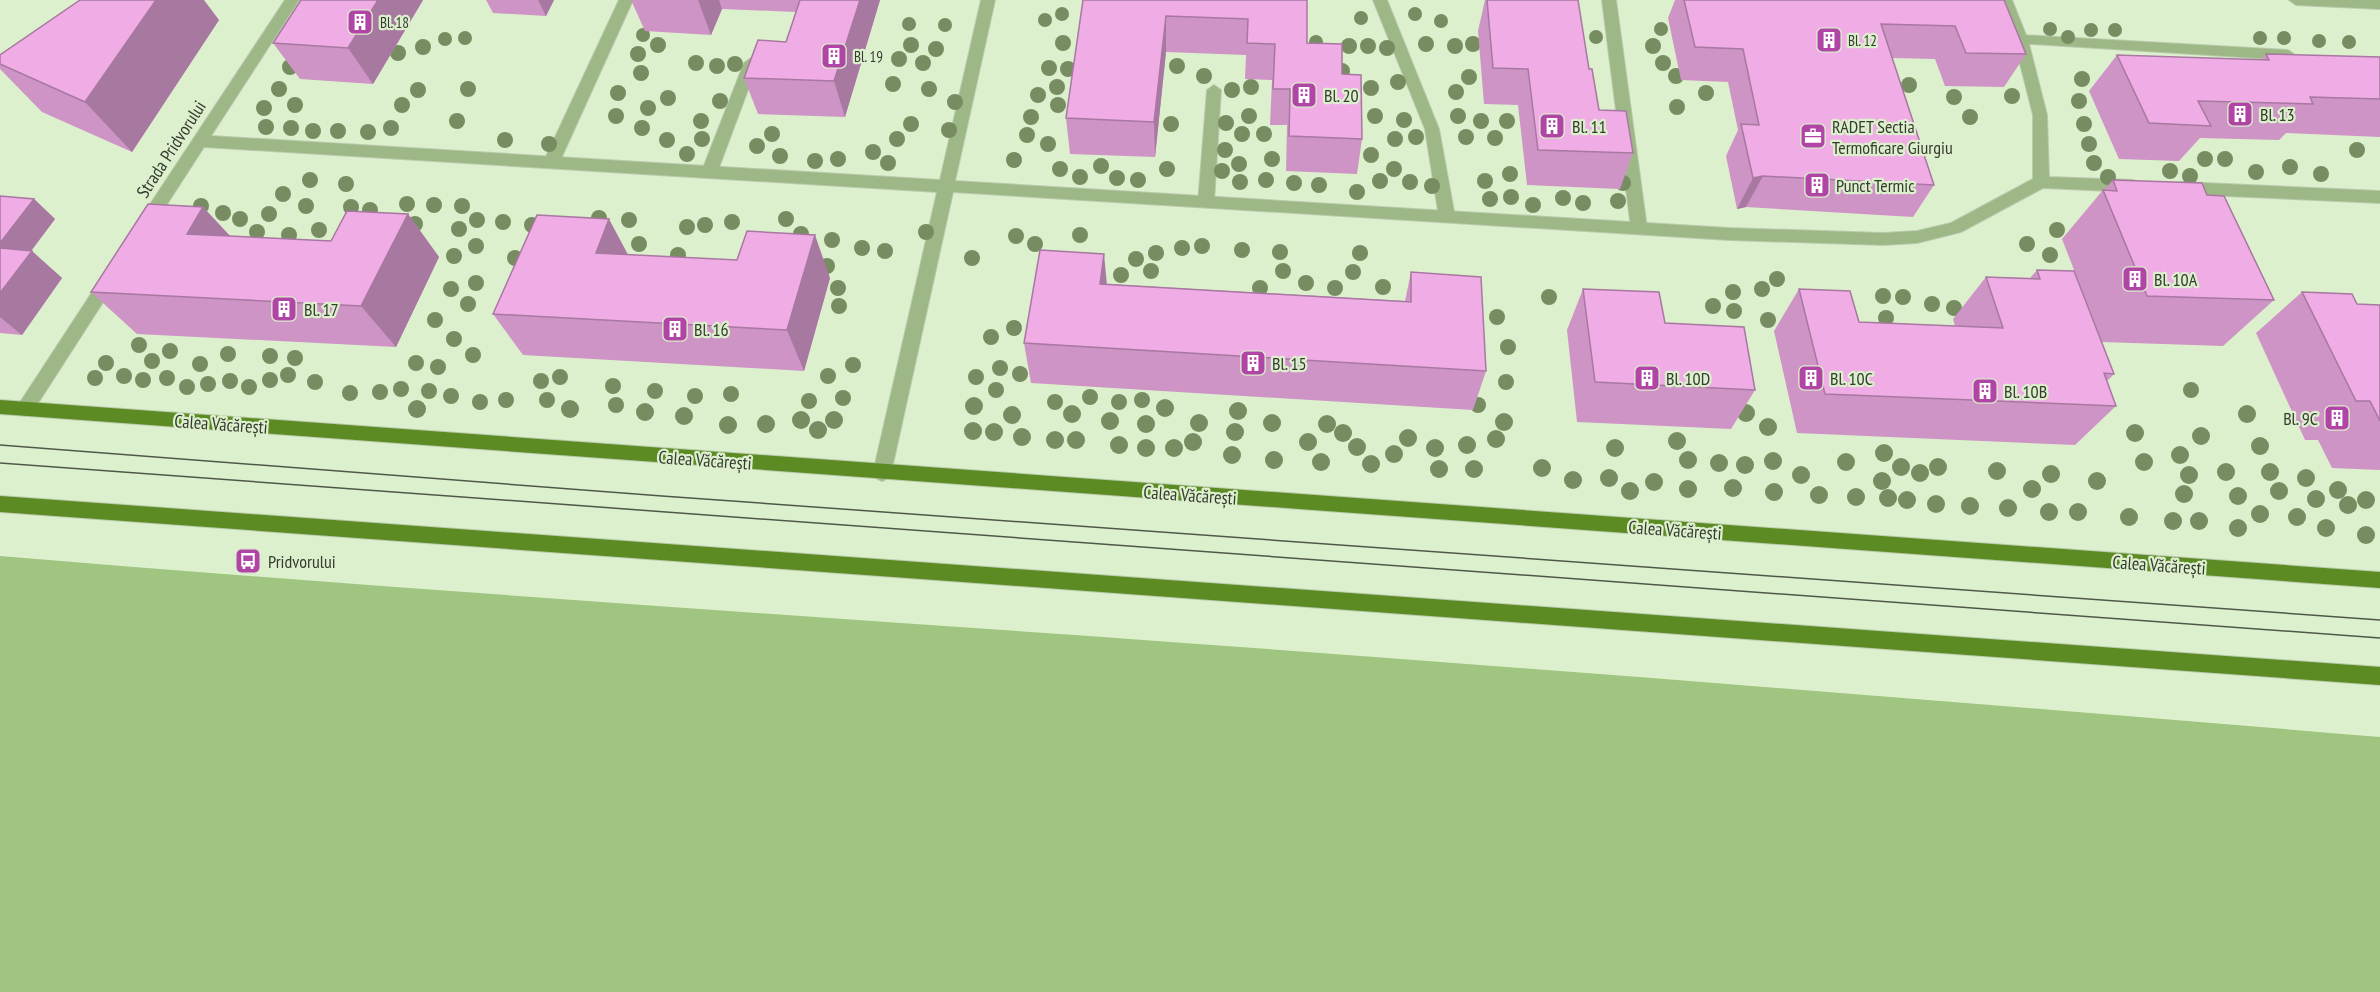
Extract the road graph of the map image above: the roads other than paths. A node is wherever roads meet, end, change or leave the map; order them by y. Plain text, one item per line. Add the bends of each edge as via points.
1 (292, 0) edge
2 (626, 0) edge
3 (988, 0) edge
4 (1380, 0) edge
5 (1609, 0) edge
6 (2005, 0) edge
7 (2296, 0) edge
8 (2380, 4) edge
9 (2021, 40) junction
10 (2308, 56) edge
11 (751, 63) edge
12 (1214, 90) dead end
13 (200, 141) junction
14 (551, 163) junction
15 (709, 173) junction
16 (2041, 182) junction
17 (946, 188) junction
18 (2380, 197) edge
19 (1206, 203) junction
20 (1447, 217) junction
21 (1639, 228) junction
22 (137, 237) edge
23 (118, 266) edge
24 (0, 407) edge
25 (25, 409) junction
26 (882, 473) junction
27 (0, 504) edge
28 (2380, 580) edge
29 (2380, 676) edge

1 - 13 street, Strada Pridvorului
2 - 14 street
3 - 17 street
4 - 20 street via 1432,129
5 - 21 street
6 - 9 street
7 - 8 street
9 - 10 street
9 - 16 street via 2040,115
11 - 15 street
12 - 19 street
13 - 14 street
13 - 22 street, Strada Pridvorului
14 - 15 street
15 - 17 street
16 - 18 street
16 - 21 street via 1955,228 1917,237 1883,239
17 - 19 street
17 - 26 street
19 - 20 street
20 - 21 street
23 - 25 street
24 - 25 main road, Calea Văcărești
25 - 26 main road, Calea Văcărești
26 - 28 main road, Calea Văcărești
27 - 29 main road

